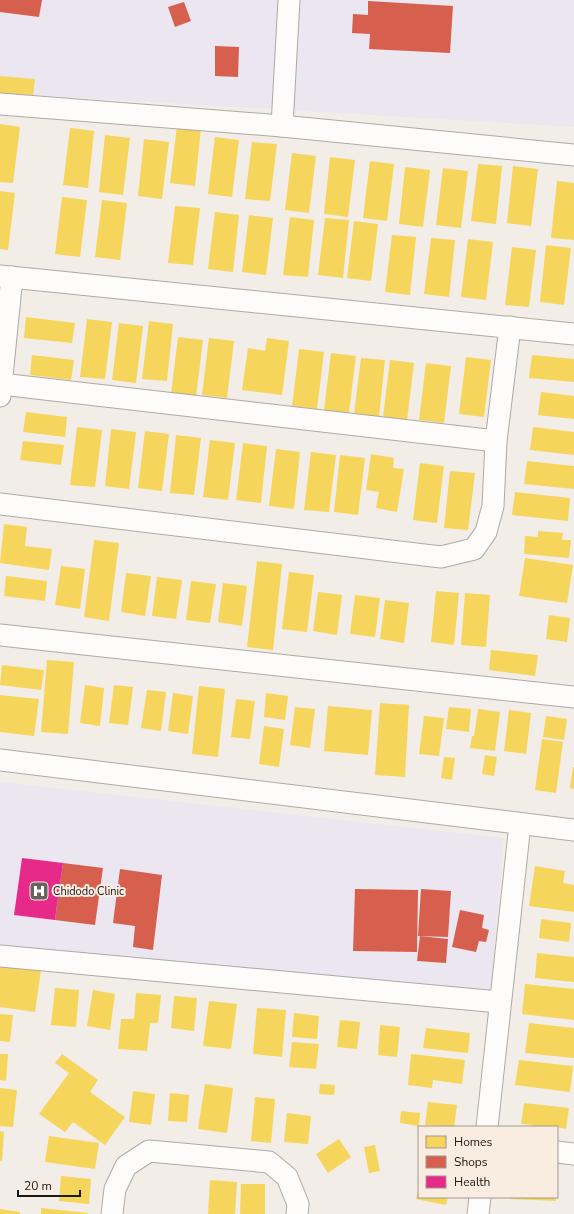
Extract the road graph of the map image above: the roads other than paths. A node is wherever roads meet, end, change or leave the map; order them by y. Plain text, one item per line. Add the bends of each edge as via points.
1 (289, 0) edge
2 (0, 104) edge
3 (282, 126) junction
4 (574, 155) edge
5 (6, 276) edge
6 (510, 327) junction
7 (574, 334) edge
8 (1, 390) edge
9 (496, 441) junction
10 (0, 504) edge
11 (0, 635) edge
12 (574, 697) edge
13 (0, 760) edge
14 (520, 824) junction
15 (574, 830) edge
16 (0, 956) edge
17 (499, 1002) junction
18 (487, 1126) edge
19 (558, 1152) edge
20 (574, 1154) edge
21 (480, 1198) edge
22 (112, 1214) edge
23 (297, 1214) edge
24 (478, 1214) edge

1 - 3 street
2 - 3 street
3 - 4 street
5 - 6 street
5 - 8 street
6 - 7 street
6 - 9 street
8 - 9 street
9 - 10 street via 493,506 486,532 474,549 441,557
11 - 12 street
13 - 14 street
14 - 15 street
14 - 17 street
16 - 17 street
17 - 18 street
19 - 20 street
21 - 24 street
22 - 23 street via 115,1189 126,1166 149,1151 269,1162 287,1177 298,1204

